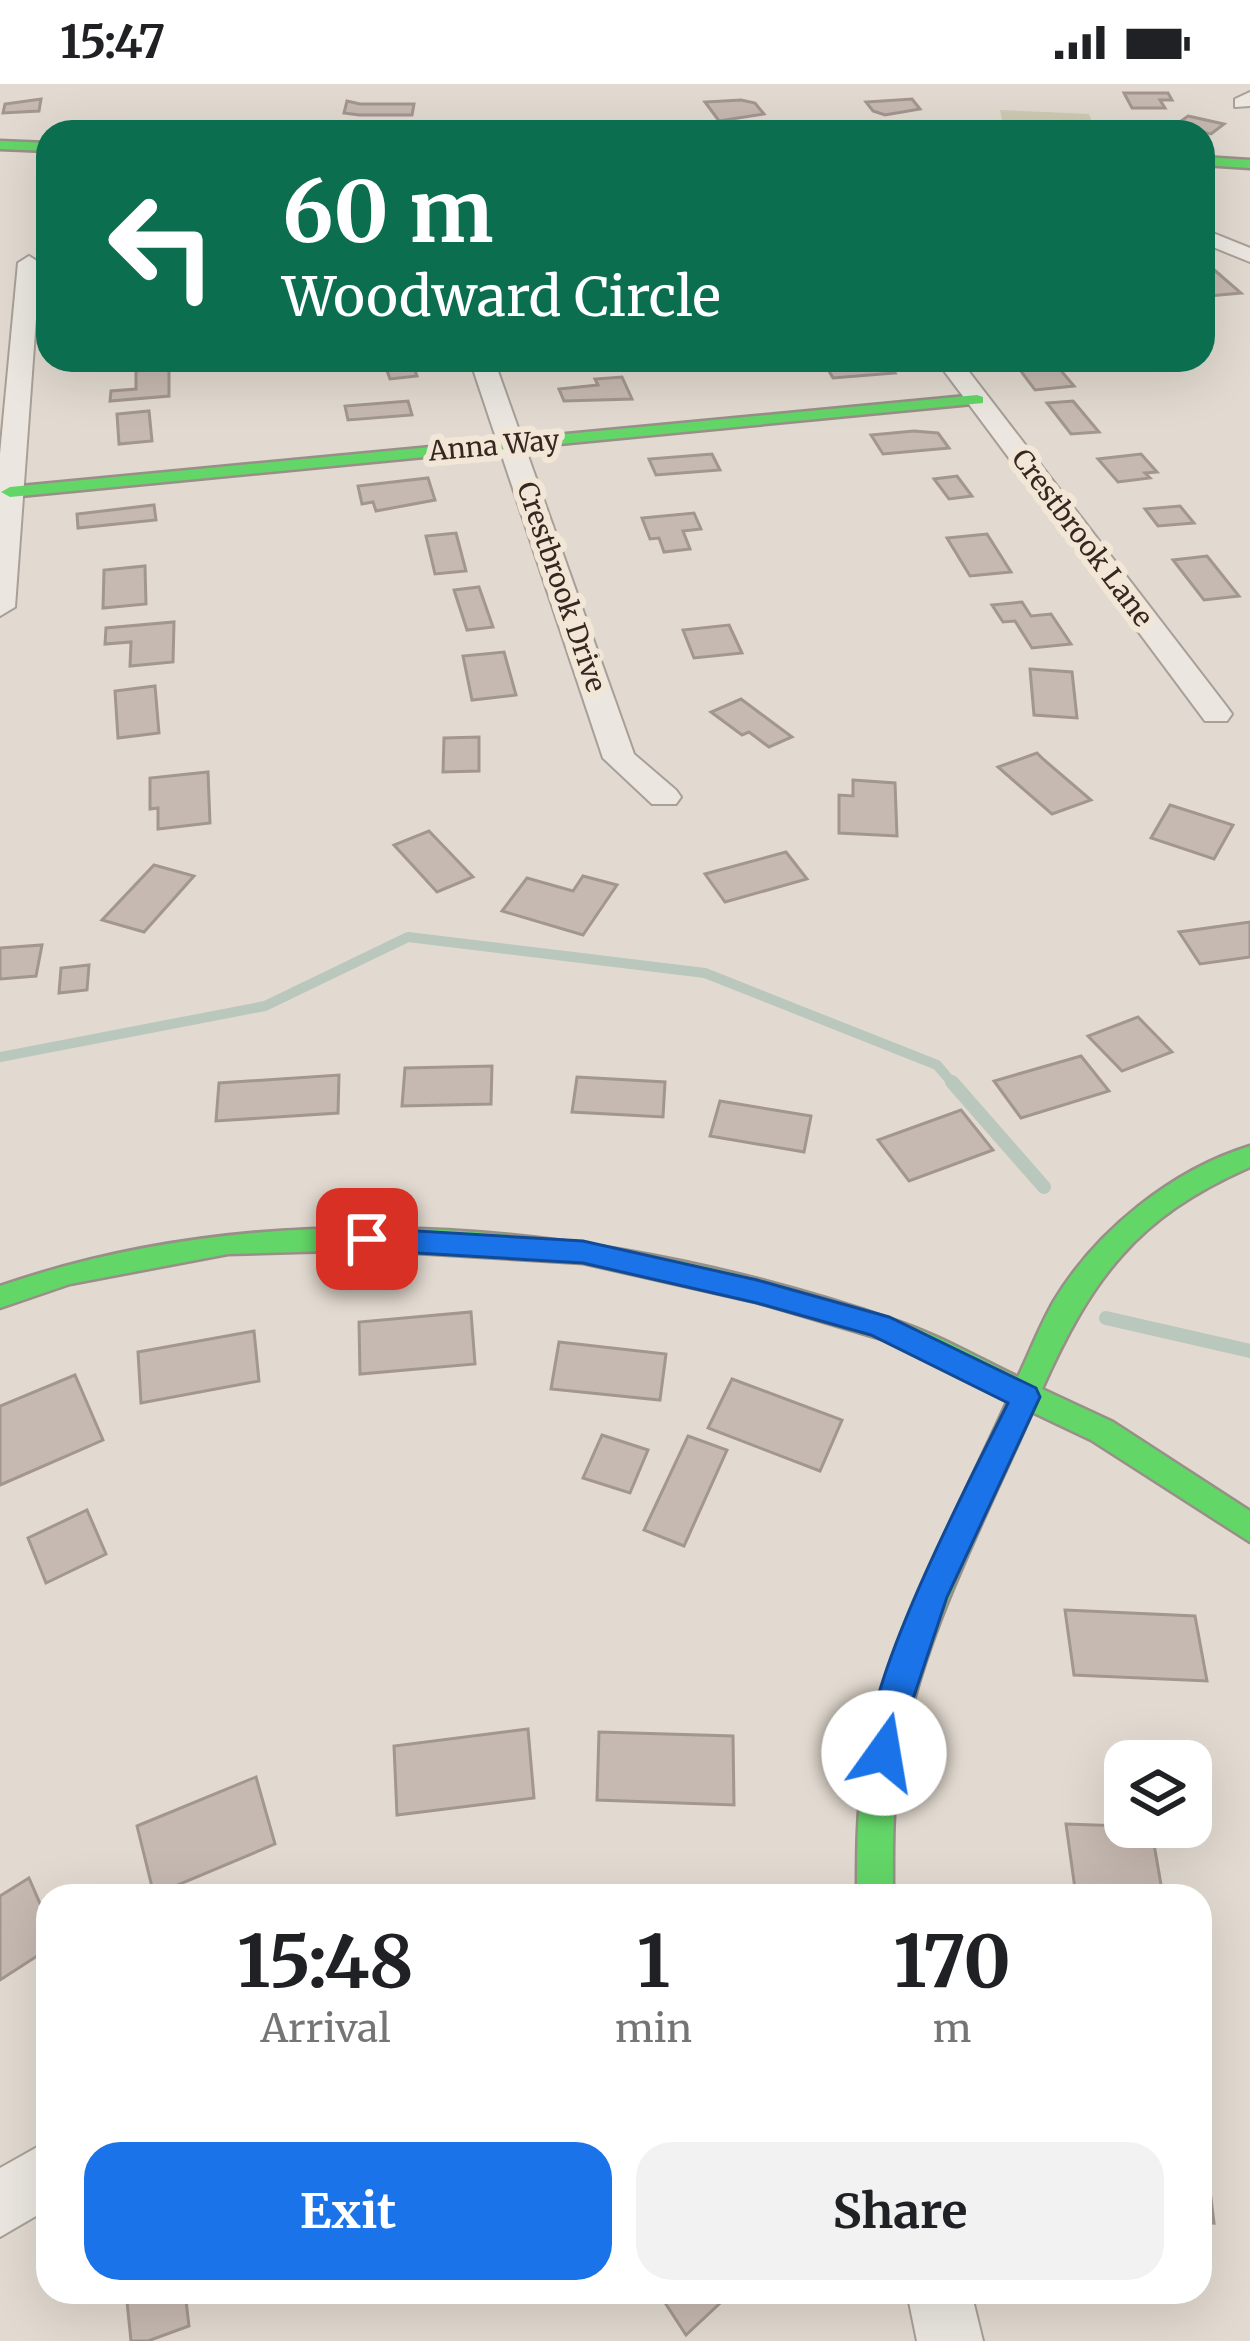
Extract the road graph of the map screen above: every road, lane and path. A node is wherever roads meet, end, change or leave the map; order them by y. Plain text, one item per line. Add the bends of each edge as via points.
1 (0, 145) edge
2 (36, 146) edge
3 (1215, 161) edge
4 (1250, 164) edge
5 (1215, 240) edge
6 (1250, 256) edge
7 (29, 262) dead end
8 (486, 372) edge
9 (957, 372) edge
10 (10, 386) edge
11 (977, 400) junction
12 (512, 444) junction
13 (10, 492) junction
14 (0, 607) edge
15 (1216, 714) dead end
16 (664, 796) dead end
17 (1250, 1156) edge
18 (0, 1297) edge
19 (1025, 1397) junction
20 (1250, 1528) edge
21 (874, 1884) edge
22 (36, 2180) edge
23 (0, 2205) edge
24 (942, 2304) edge
25 (950, 2341) edge

1 - 2 street
3 - 4 street
5 - 6 street
7 - 10 street
8 - 12 street, Crestbrook Drive
9 - 11 street, Crestbrook Lane
10 - 13 street
11 - 12 street, Anna Way
11 - 15 street, Crestbrook Lane
12 - 13 street, Anna Way
12 - 16 street, Crestbrook Drive via 619,758
13 - 14 street
17 - 19 street via 1151,1215 1076,1289
18 - 19 street via 69,1273 228,1243 367,1239 583,1252 878,1325
19 - 20 street via 1102,1431
19 - 21 street via 931,1596 890,1717 872,1826
22 - 23 street
24 - 25 street

